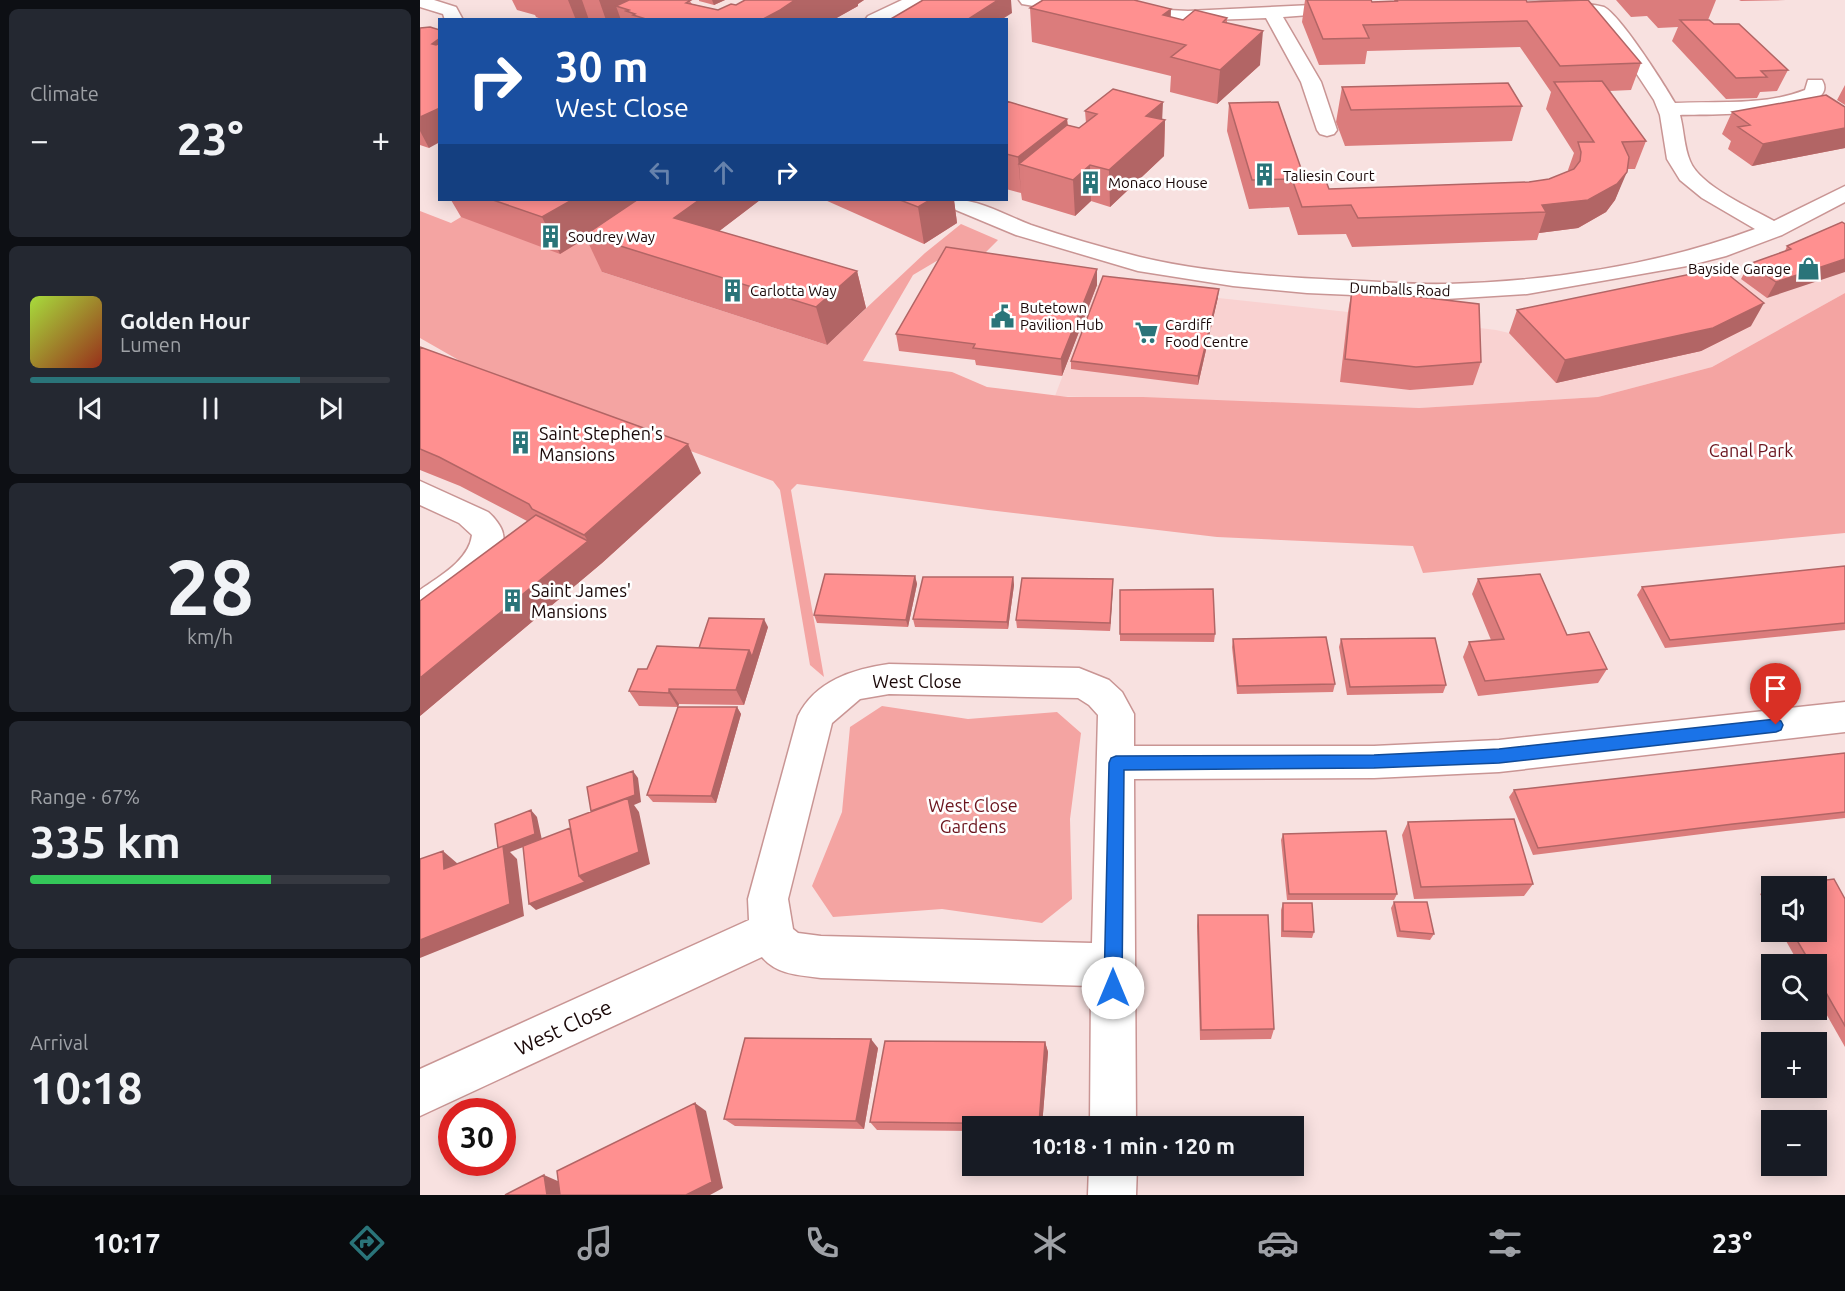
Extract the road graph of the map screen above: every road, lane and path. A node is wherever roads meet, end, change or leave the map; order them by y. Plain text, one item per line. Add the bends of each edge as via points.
1 (916, 0) edge
2 (1028, 0) edge
3 (420, 1) edge
4 (1469, 1) edge
5 (1369, 5) edge
6 (1272, 13) junction
7 (893, 15) edge
8 (447, 18) edge
9 (876, 18) edge
10 (420, 19) edge
11 (438, 19) edge
12 (1815, 84) dead end
13 (1668, 109) junction
14 (1327, 130) dead end
15 (1845, 193) edge
16 (954, 201) edge
17 (1774, 230) junction
18 (420, 492) edge
19 (420, 607) edge
20 (1845, 717) edge
21 (1116, 763) junction
22 (771, 931) junction
23 (1113, 965) junction
24 (420, 1093) edge
25 (1113, 1116) edge
26 (1113, 1176) edge
27 (1112, 1195) edge

1 - 7 street
2 - 6 street via 1133,16
3 - 8 street via 450,11
4 - 13 street via 1545,2 1599,10 1653,82
5 - 6 street
6 - 14 street via 1311,82
7 - 9 street
10 - 11 street
12 - 13 street via 1815,93 1781,104
13 - 17 street via 1680,165 1694,181
15 - 17 street, Dumballs Road
16 - 17 street, Dumballs Road via 1024,230 1138,264 1233,279 1381,290 1446,292 1527,287 1587,278 1718,251
18 - 19 street via 474,519 488,535 479,561
20 - 21 street via 1499,756 1374,762
21 - 22 street, West Close via 1116,714 1109,700 1096,689 1079,683 888,679 864,681 838,693 816,716 768,899
21 - 23 street, West Close
22 - 23 street via 789,953 822,957
22 - 24 street, West Close
23 - 25 street, West Close
26 - 27 street

